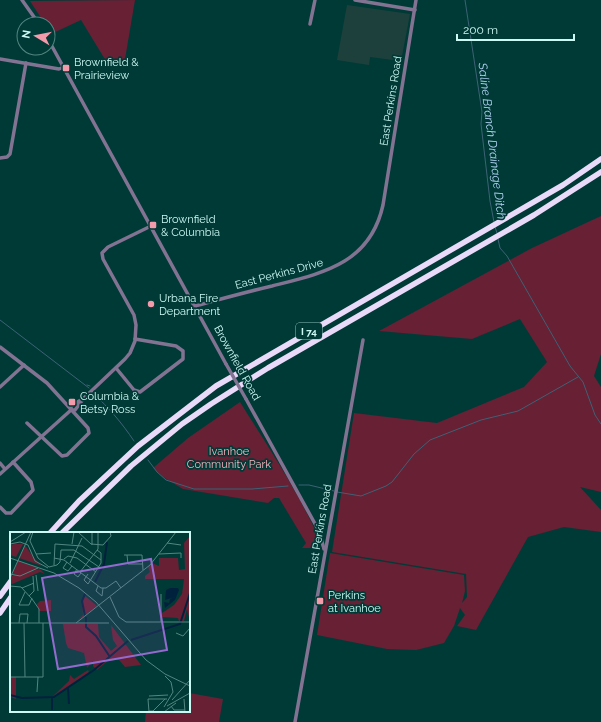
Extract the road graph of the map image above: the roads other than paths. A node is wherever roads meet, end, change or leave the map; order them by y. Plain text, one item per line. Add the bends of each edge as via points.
1 (22, 0) edge
2 (315, 0) edge
3 (355, 0) edge
4 (416, 0) edge
5 (415, 10) junction
6 (33, 16) edge
7 (310, 24) dead end
8 (56, 53) edge
9 (0, 59) edge
10 (26, 63) junction
11 (64, 67) junction
12 (0, 158) edge
13 (601, 159) edge
14 (601, 172) edge
15 (383, 205) joint
16 (151, 226) junction
17 (195, 306) junction
18 (135, 339) junction
19 (363, 340) dead end
20 (0, 347) edge
21 (24, 365) junction
22 (116, 368) junction
23 (0, 387) edge
24 (71, 410) junction
25 (27, 423) dead end
26 (42, 436) junction
27 (13, 462) junction
28 (0, 463) edge
29 (5, 469) junction
30 (0, 474) edge
31 (0, 507) edge
32 (51, 532) edge
33 (63, 532) edge
34 (324, 550) junction
35 (10, 582) edge
36 (0, 596) edge
37 (10, 598) edge
38 (0, 613) edge
39 (294, 722) edge

1 - 6 street
2 - 7 street
3 - 5 street
4 - 5 street, East Perkins Road
5 - 15 street, East Perkins Road
8 - 11 street, Brownfield Road
9 - 10 street
10 - 11 street via 59,69
10 - 12 street via 11,151 7,158
11 - 16 street, Brownfield Road
13 - 32 highway, I 74 via 509,217 264,358 189,405 120,462
14 - 33 highway, I 74 via 513,228 268,368 211,404 131,466
15 - 17 street, East Perkins Drive via 374,230 364,244 348,260 334,269
16 - 17 street, Brownfield Road
16 - 18 street via 108,247 102,253 134,316
17 - 34 street, Brownfield Road, bridge via 317,527
18 - 22 street via 130,353
18 - 22 street via 176,346 182,350 183,359 140,392 134,390
19 - 34 street, East Perkins Road
20 - 21 street
21 - 23 street
21 - 24 street via 47,383
22 - 24 street via 84,398 71,406
24 - 26 street
24 - 26 street via 88,428 89,433 67,455 59,456
25 - 26 street
26 - 27 street
27 - 29 street
27 - 31 street via 31,482 33,490 11,513 6,513
28 - 29 street
29 - 30 street
34 - 39 street, East Perkins Road
35 - 36 highway
37 - 38 highway

